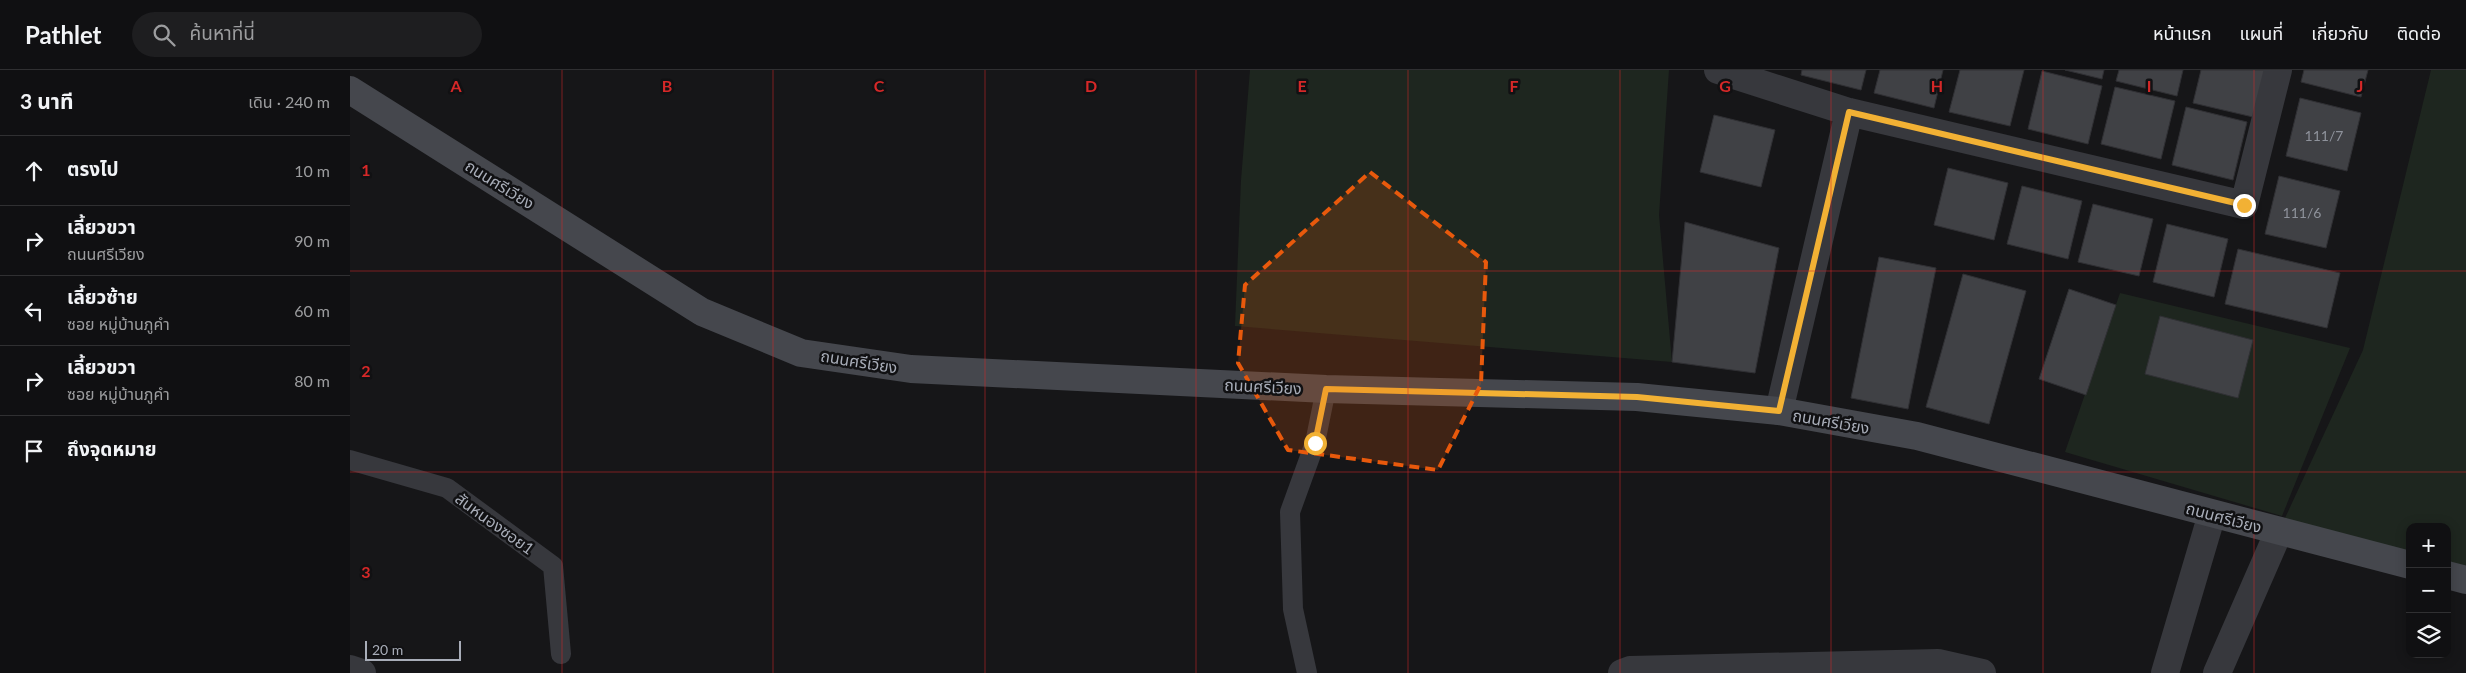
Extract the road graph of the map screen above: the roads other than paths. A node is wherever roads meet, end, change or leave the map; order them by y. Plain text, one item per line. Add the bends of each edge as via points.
1 (1718, 70) edge
2 (2278, 70) edge
3 (350, 90) edge
4 (1849, 112) junction
5 (1326, 389) junction
6 (1779, 411) junction
7 (350, 460) edge
8 (2212, 514) junction
9 (2279, 531) junction
10 (2406, 564) edge
11 (2451, 576) edge
12 (2466, 580) edge
13 (561, 654) dead end
14 (350, 669) edge
15 (362, 673) edge
16 (1307, 673) edge
17 (1622, 673) edge
18 (1982, 673) edge
19 (2165, 673) edge
20 (2217, 673) edge

1 - 4 street
2 - 4 street via 2244,205
3 - 5 main road, ถนนศรีเวียง via 702,312 801,352 911,369
4 - 6 street
5 - 6 main road, ถนนศรีเวียง via 1637,397
5 - 16 lane via 1315,443 1290,512 1293,610
6 - 8 main road, ถนนศรีเวียง via 1917,436
7 - 13 lane, สันหนองซอย1 via 447,488 553,566
8 - 9 main road, ถนนศรีเวียง
8 - 19 street
9 - 10 main road, ถนนศรีเวียง
9 - 20 street
11 - 12 main road
14 - 15 street
17 - 18 street via 1630,670 1938,663

